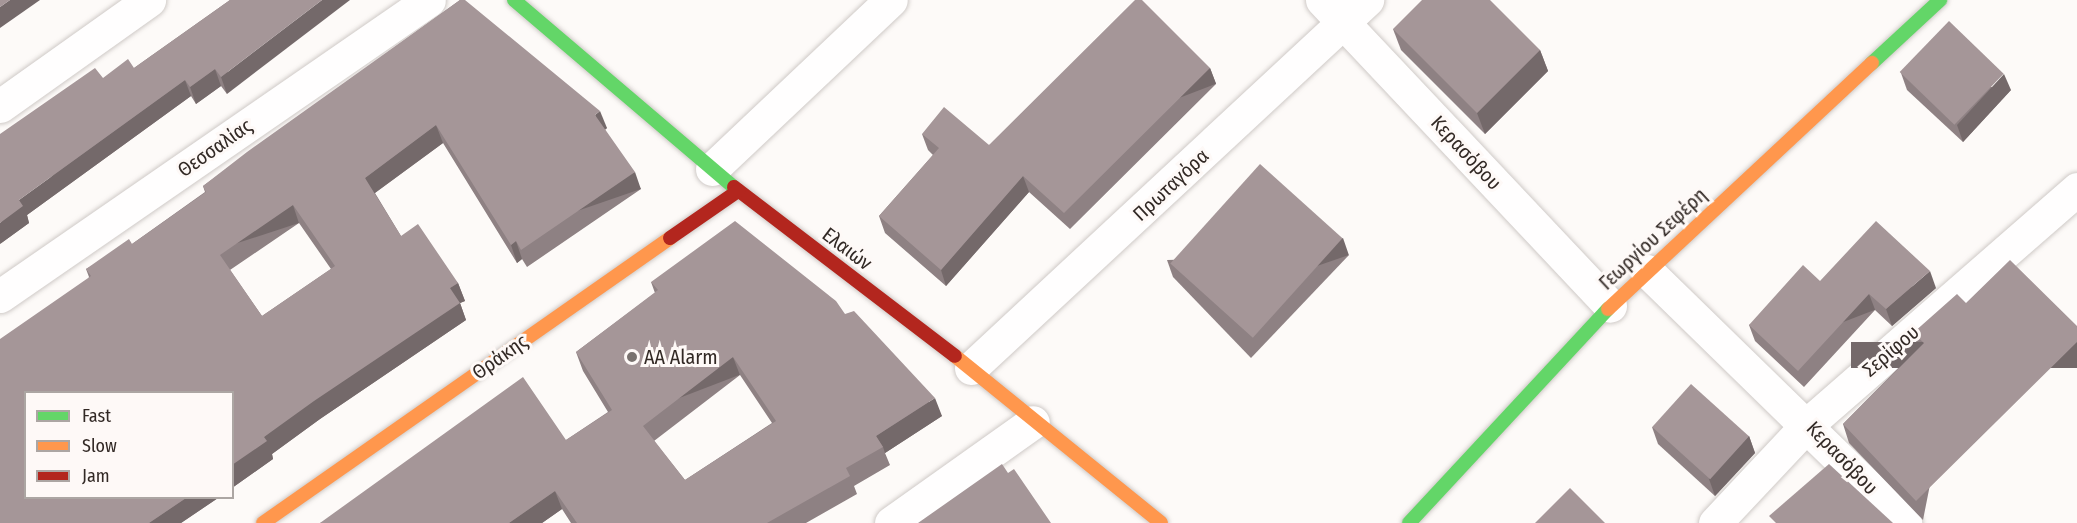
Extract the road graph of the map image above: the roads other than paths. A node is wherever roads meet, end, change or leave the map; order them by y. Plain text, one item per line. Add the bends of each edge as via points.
1 (148, 0) edge
2 (429, 0) edge
3 (514, 0) edge
4 (891, 0) edge
5 (1322, 0) edge
6 (1368, 0) edge
7 (1940, 0) edge
8 (1345, 25) junction
9 (0, 106) edge
10 (712, 169) junction
11 (2077, 189) edge
12 (738, 191) junction
13 (1647, 271) junction
14 (0, 296) edge
15 (1610, 306) junction
16 (971, 368) junction
17 (1032, 422) junction
18 (1809, 423) junction
19 (263, 523) edge
20 (891, 523) edge
21 (1161, 523) edge
22 (1409, 523) edge
23 (1715, 523) edge
24 (1905, 523) edge

1 - 9 street
2 - 14 street, Θεσσαλίας
3 - 10 street, Ελαιών
4 - 10 street
5 - 8 street, Κερασόβου
6 - 8 street, Πρωταγόρα
7 - 13 street, Γεωργίου Σεφέρη
8 - 15 street, Κερασόβου
8 - 16 street, Πρωταγόρα
10 - 12 street, Ελαιών
11 - 18 street, Σερίφου
12 - 16 street, Ελαιών
12 - 19 street, Θράκης
13 - 15 street, Γεωργίου Σεφέρη
13 - 18 street, Κερασόβου
15 - 22 street, Γεωργίου Σεφέρη
16 - 17 street, Ελαιών
17 - 20 street
17 - 21 street, Ελαιών
18 - 23 street, Σερίφου
18 - 24 street, Κερασόβου

